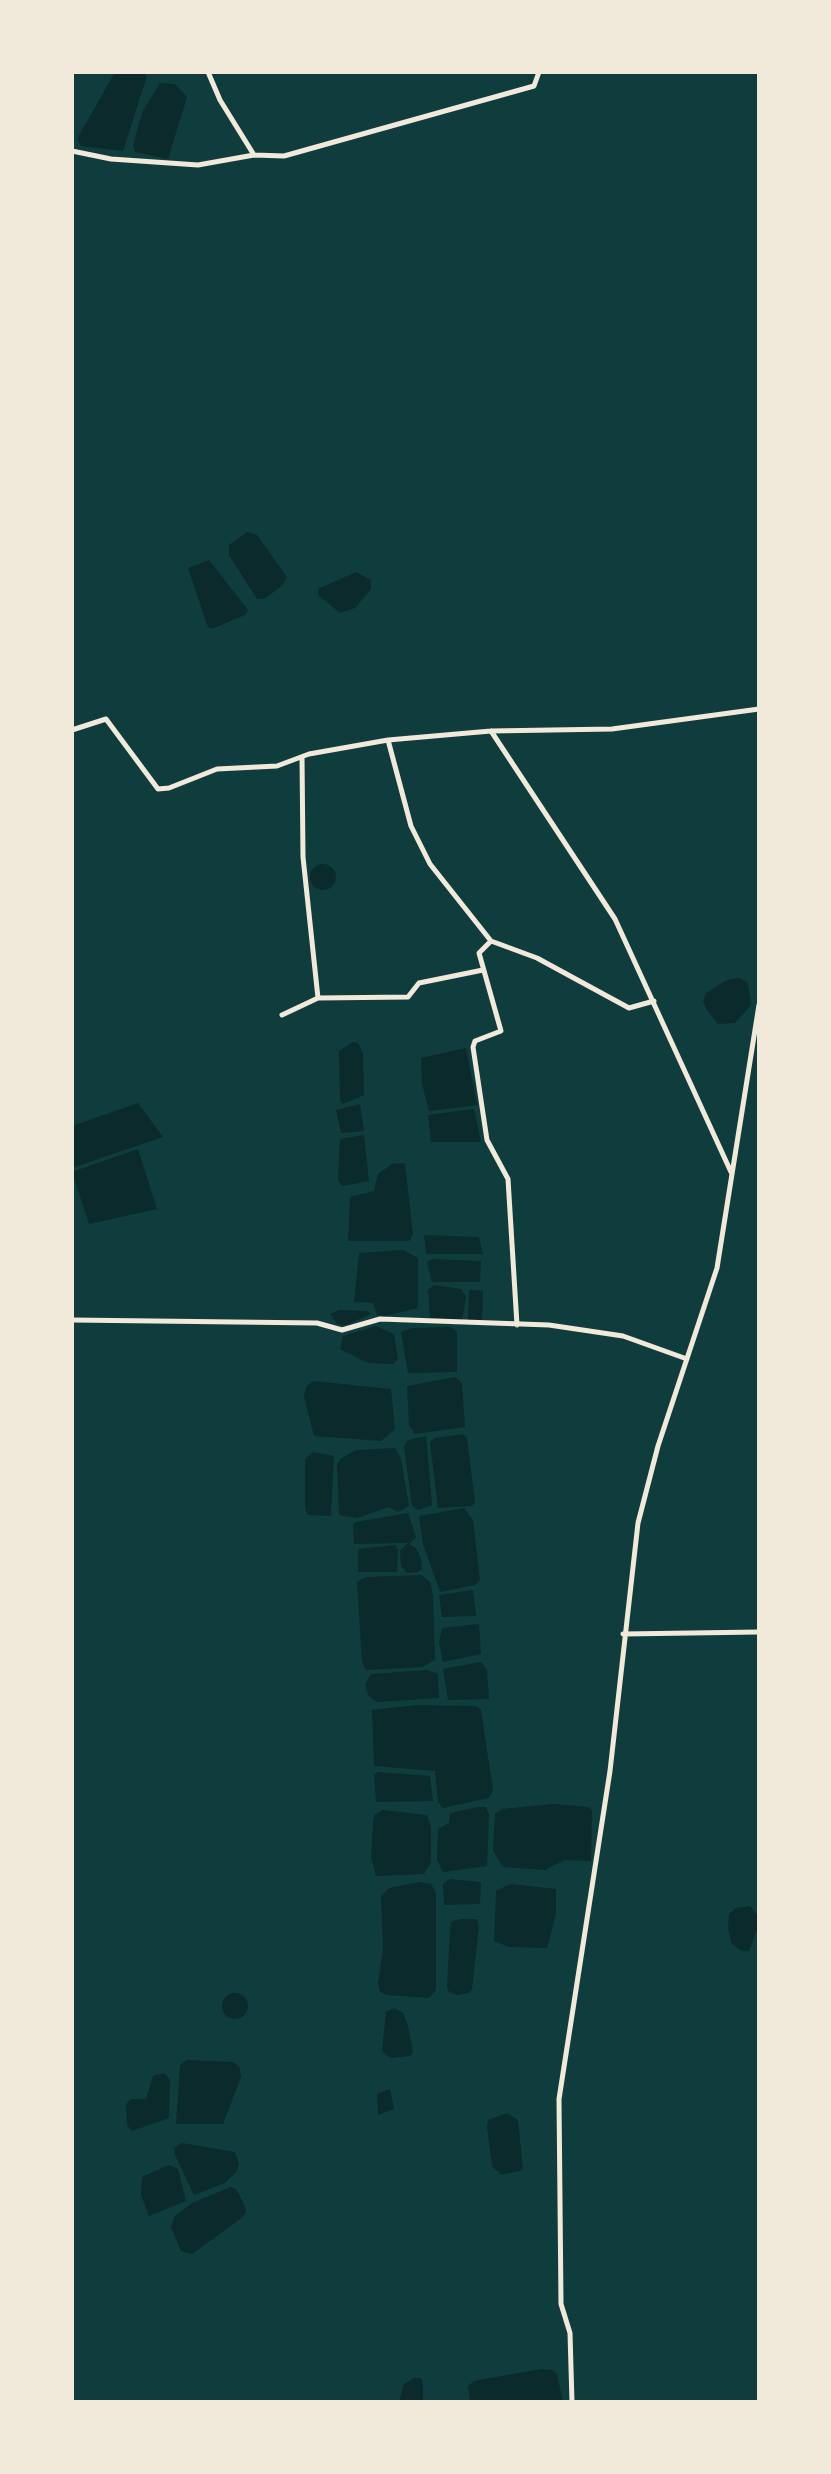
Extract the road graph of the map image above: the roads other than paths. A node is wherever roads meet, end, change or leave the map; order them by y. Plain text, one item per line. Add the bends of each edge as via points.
1 (208, 72) edge
2 (539, 72) edge
3 (72, 151) edge
4 (254, 155) junction
5 (759, 709) edge
6 (72, 730) edge
7 (491, 731) junction
8 (388, 740) junction
9 (302, 757) junction
10 (491, 941) junction
11 (483, 970) junction
12 (318, 998) junction
13 (654, 1001) junction
14 (759, 1005) edge
15 (282, 1015) dead end
16 (759, 1054) edge
17 (751, 1058) junction
18 (732, 1172) junction
19 (72, 1320) edge
20 (517, 1325) junction
21 (687, 1359) junction
22 (759, 1632) edge
23 (623, 1634) junction
24 (572, 2402) edge

1 - 4 street
2 - 4 street via 534,86 284,156
3 - 4 street via 198,165
5 - 7 street via 612,729
6 - 9 street via 106,719 158,789 217,769 277,766
7 - 8 street
7 - 13 street via 615,919
8 - 9 street
8 - 10 street via 411,826 430,864
9 - 12 street via 303,857
10 - 11 street via 479,953
10 - 13 street via 537,958 629,1008
11 - 12 street via 419,983 408,997
11 - 20 street via 501,1031 475,1041 473,1047 487,1140 508,1179
12 - 15 street
13 - 18 street
14 - 17 street
16 - 17 street
17 - 18 street
18 - 21 street via 717,1268
19 - 20 street via 317,1323 342,1330 380,1319
20 - 21 street via 623,1336
21 - 23 street via 638,1523
22 - 23 street
23 - 24 street via 610,1771 559,2099 561,2304 570,2333

